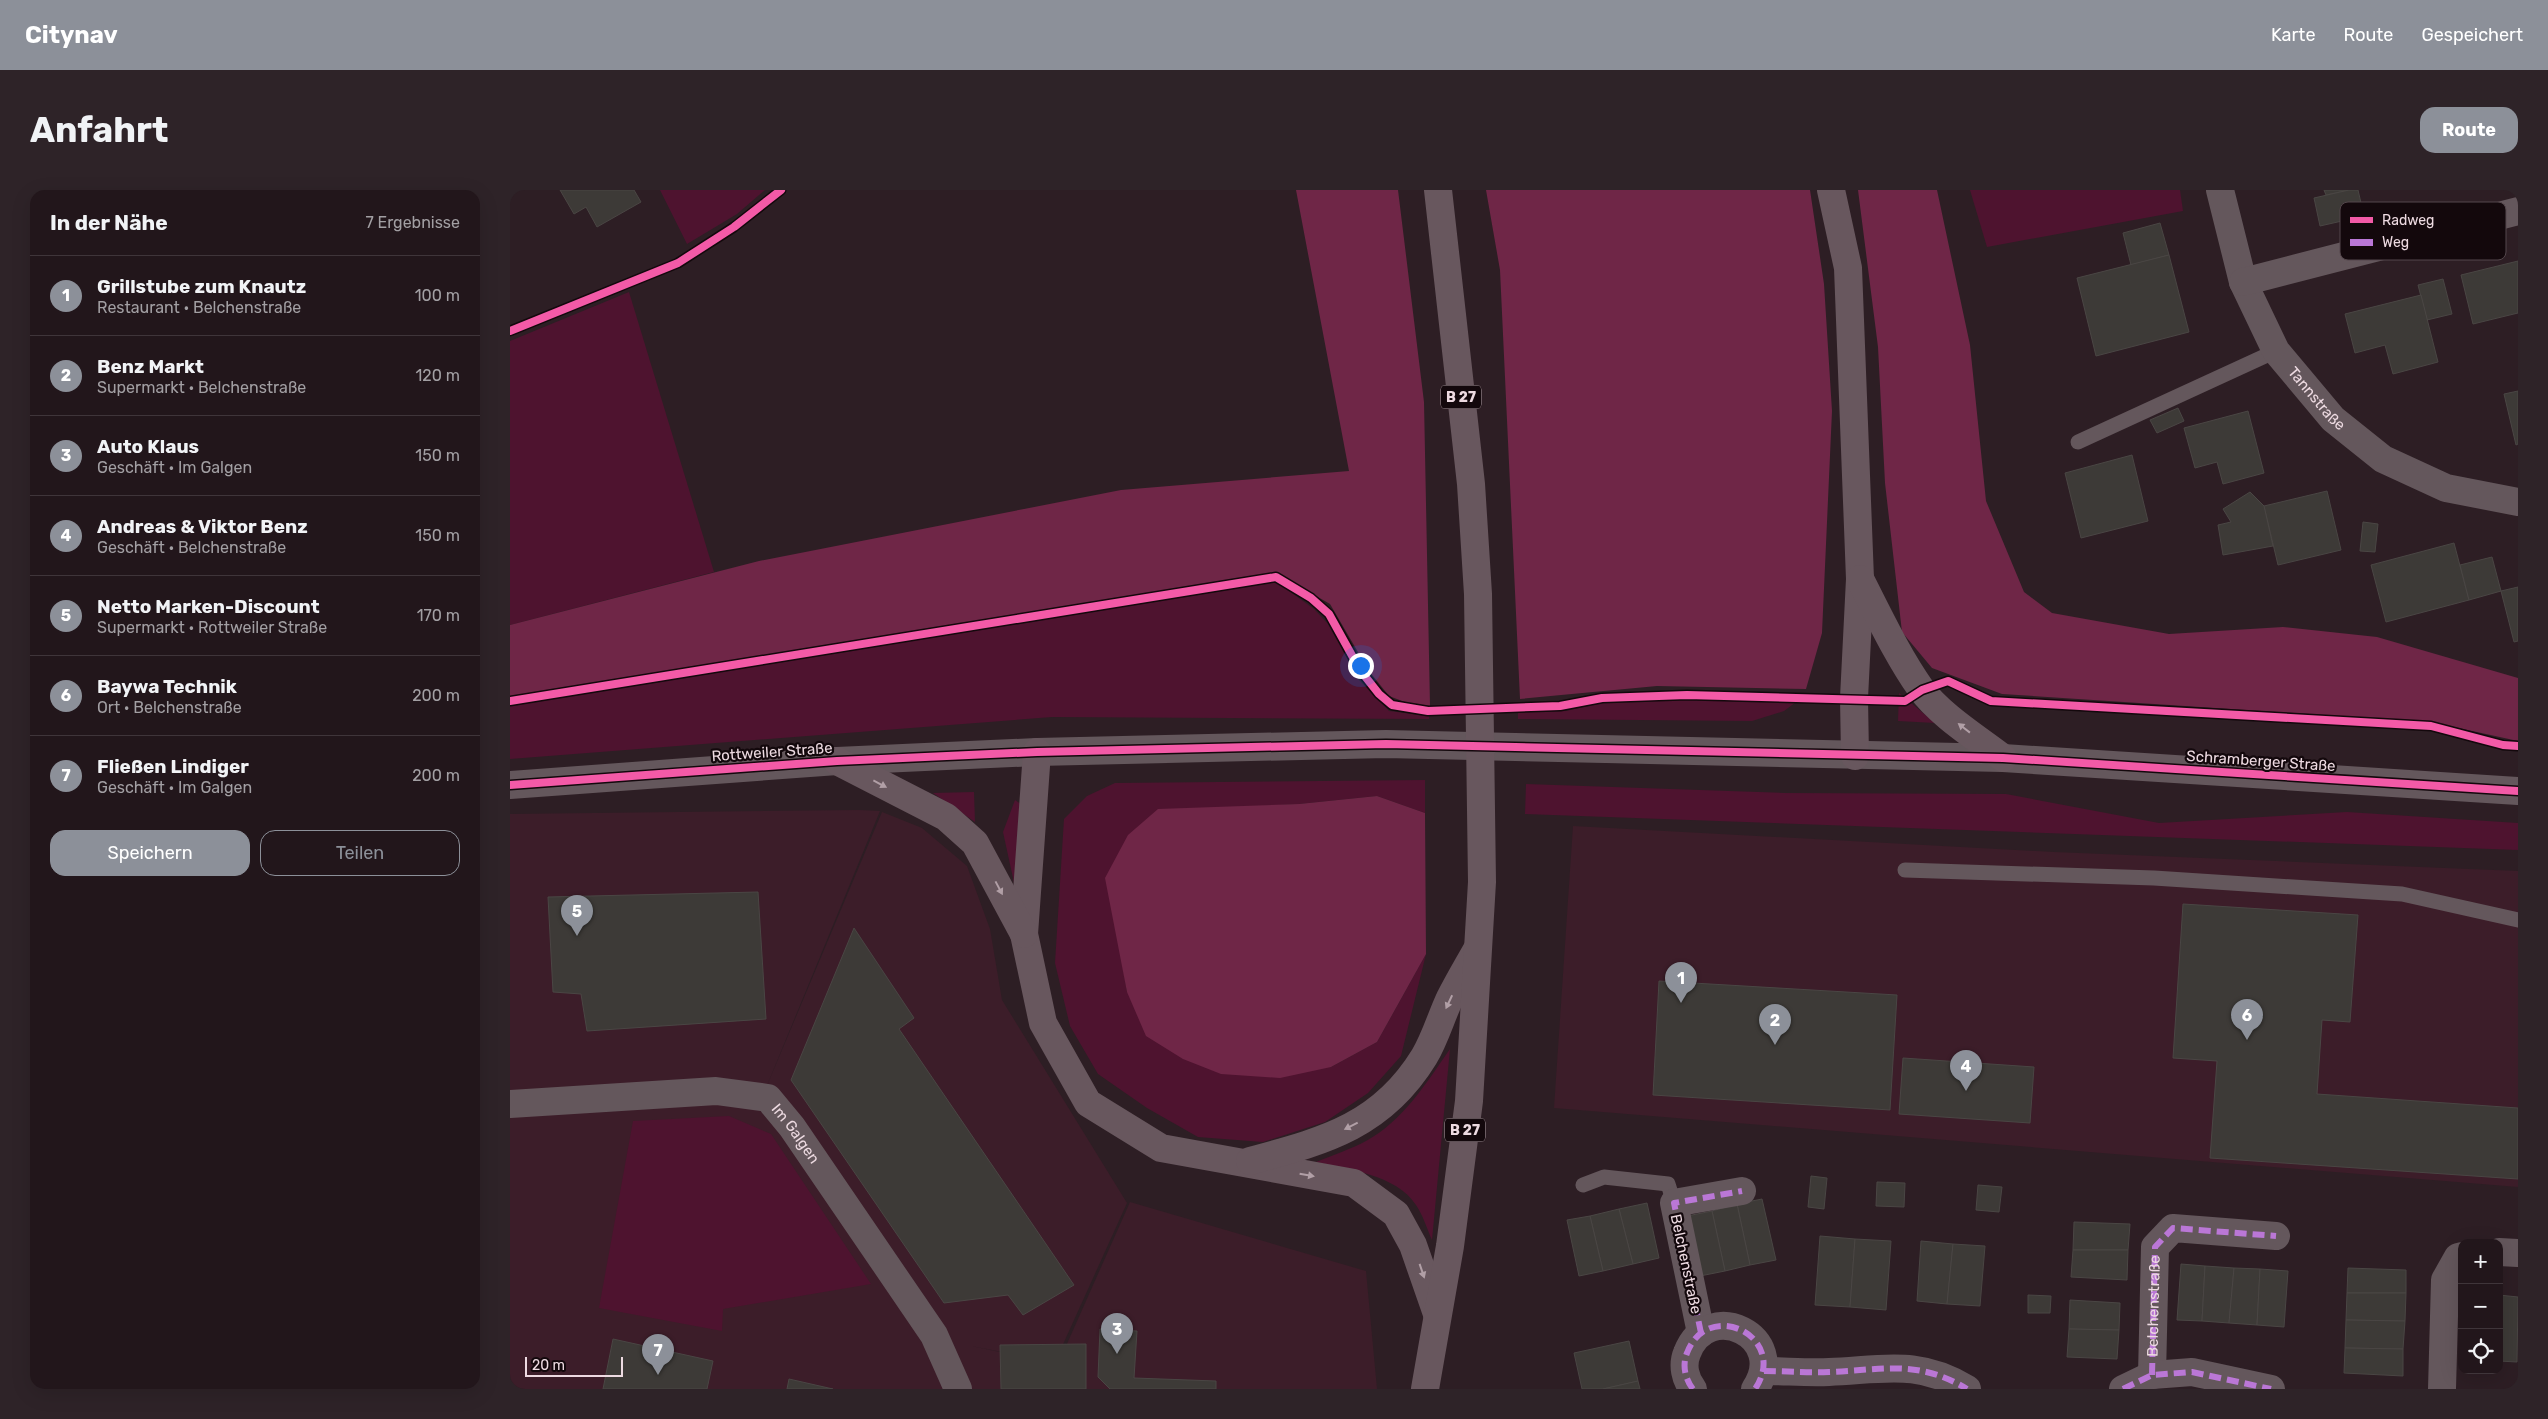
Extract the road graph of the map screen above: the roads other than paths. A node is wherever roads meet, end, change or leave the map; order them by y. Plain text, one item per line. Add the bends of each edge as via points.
1 (1438, 190) edge
2 (1831, 190) edge
3 (2220, 190) edge
4 (2340, 257) edge
5 (2243, 282) junction
6 (2276, 351) junction
7 (2078, 442) dead end
8 (2518, 502) edge
9 (1860, 579) junction
10 (1037, 752) junction
11 (1855, 756) junction
12 (2003, 758) junction
13 (838, 762) junction
14 (510, 785) edge
15 (2518, 791) edge
16 (1905, 870) dead end
17 (2518, 920) edge
18 (1024, 934) junction
19 (1480, 944) junction
20 (510, 1104) edge
21 (1242, 1164) junction
22 (1583, 1186) dead end
23 (1742, 1190) dead end
24 (1674, 1204) junction
25 (2276, 1236) dead end
26 (2503, 1252) edge
27 (2518, 1253) edge
28 (2458, 1257) edge
29 (1438, 1315) junction
30 (1700, 1333) junction
31 (2152, 1375) junction
32 (1759, 1380) edge
33 (958, 1389) edge
34 (1425, 1389) edge
35 (1693, 1389) edge
36 (1967, 1389) edge
37 (2123, 1389) edge
38 (2271, 1389) edge
39 (2442, 1389) edge

1 - 19 main road, B 27 via 1471,484 1480,651
2 - 9 main road via 1848,268
3 - 5 street, Tannstraße
4 - 5 street
5 - 6 street, Tannstraße
6 - 7 lane
6 - 8 street, Tannstraße via 2333,420 2383,459 2446,488
9 - 11 main road via 1854,698
12 -> 9 main road via 1922,690
10 - 11 street, Rottweiler Straße via 1386,744
10 - 13 street, Rottweiler Straße
10 - 18 main road
11 - 12 street, Schramberger Straße
12 - 15 street, Schramberger Straße
13 - 14 street, Rottweiler Straße
13 -> 18 main road via 946,817 975,843
16 - 17 lane via 2154,878 2402,894
18 - 21 main road via 1043,1023 1088,1103 1161,1148
19 -> 21 main road via 1450,998 1424,1056 1398,1092 1368,1117 1321,1142
19 - 29 main road, B 27 via 1469,1101
20 - 33 street, Im Galgen via 716,1091 768,1098 792,1127 934,1335
21 -> 29 main road via 1354,1183 1396,1214 1413,1245
22 - 24 lane via 1604,1177 1668,1184
23 - 24 street, Belchenstraße
24 - 30 street, Belchenstraße
25 - 31 street, Belchenstraße via 2173,1228 2155,1247
26 - 27 street
28 - 39 street via 2445,1280
29 - 34 main road, B 27
30 - 32 street via 1727,1325 1752,1336 1764,1358
30 - 35 street via 1691,1343 1684,1369
31 - 37 street, Belchenstraße
31 - 38 street, Belchenstraße via 2192,1372
32 - 36 street via 1900,1367 1948,1378

